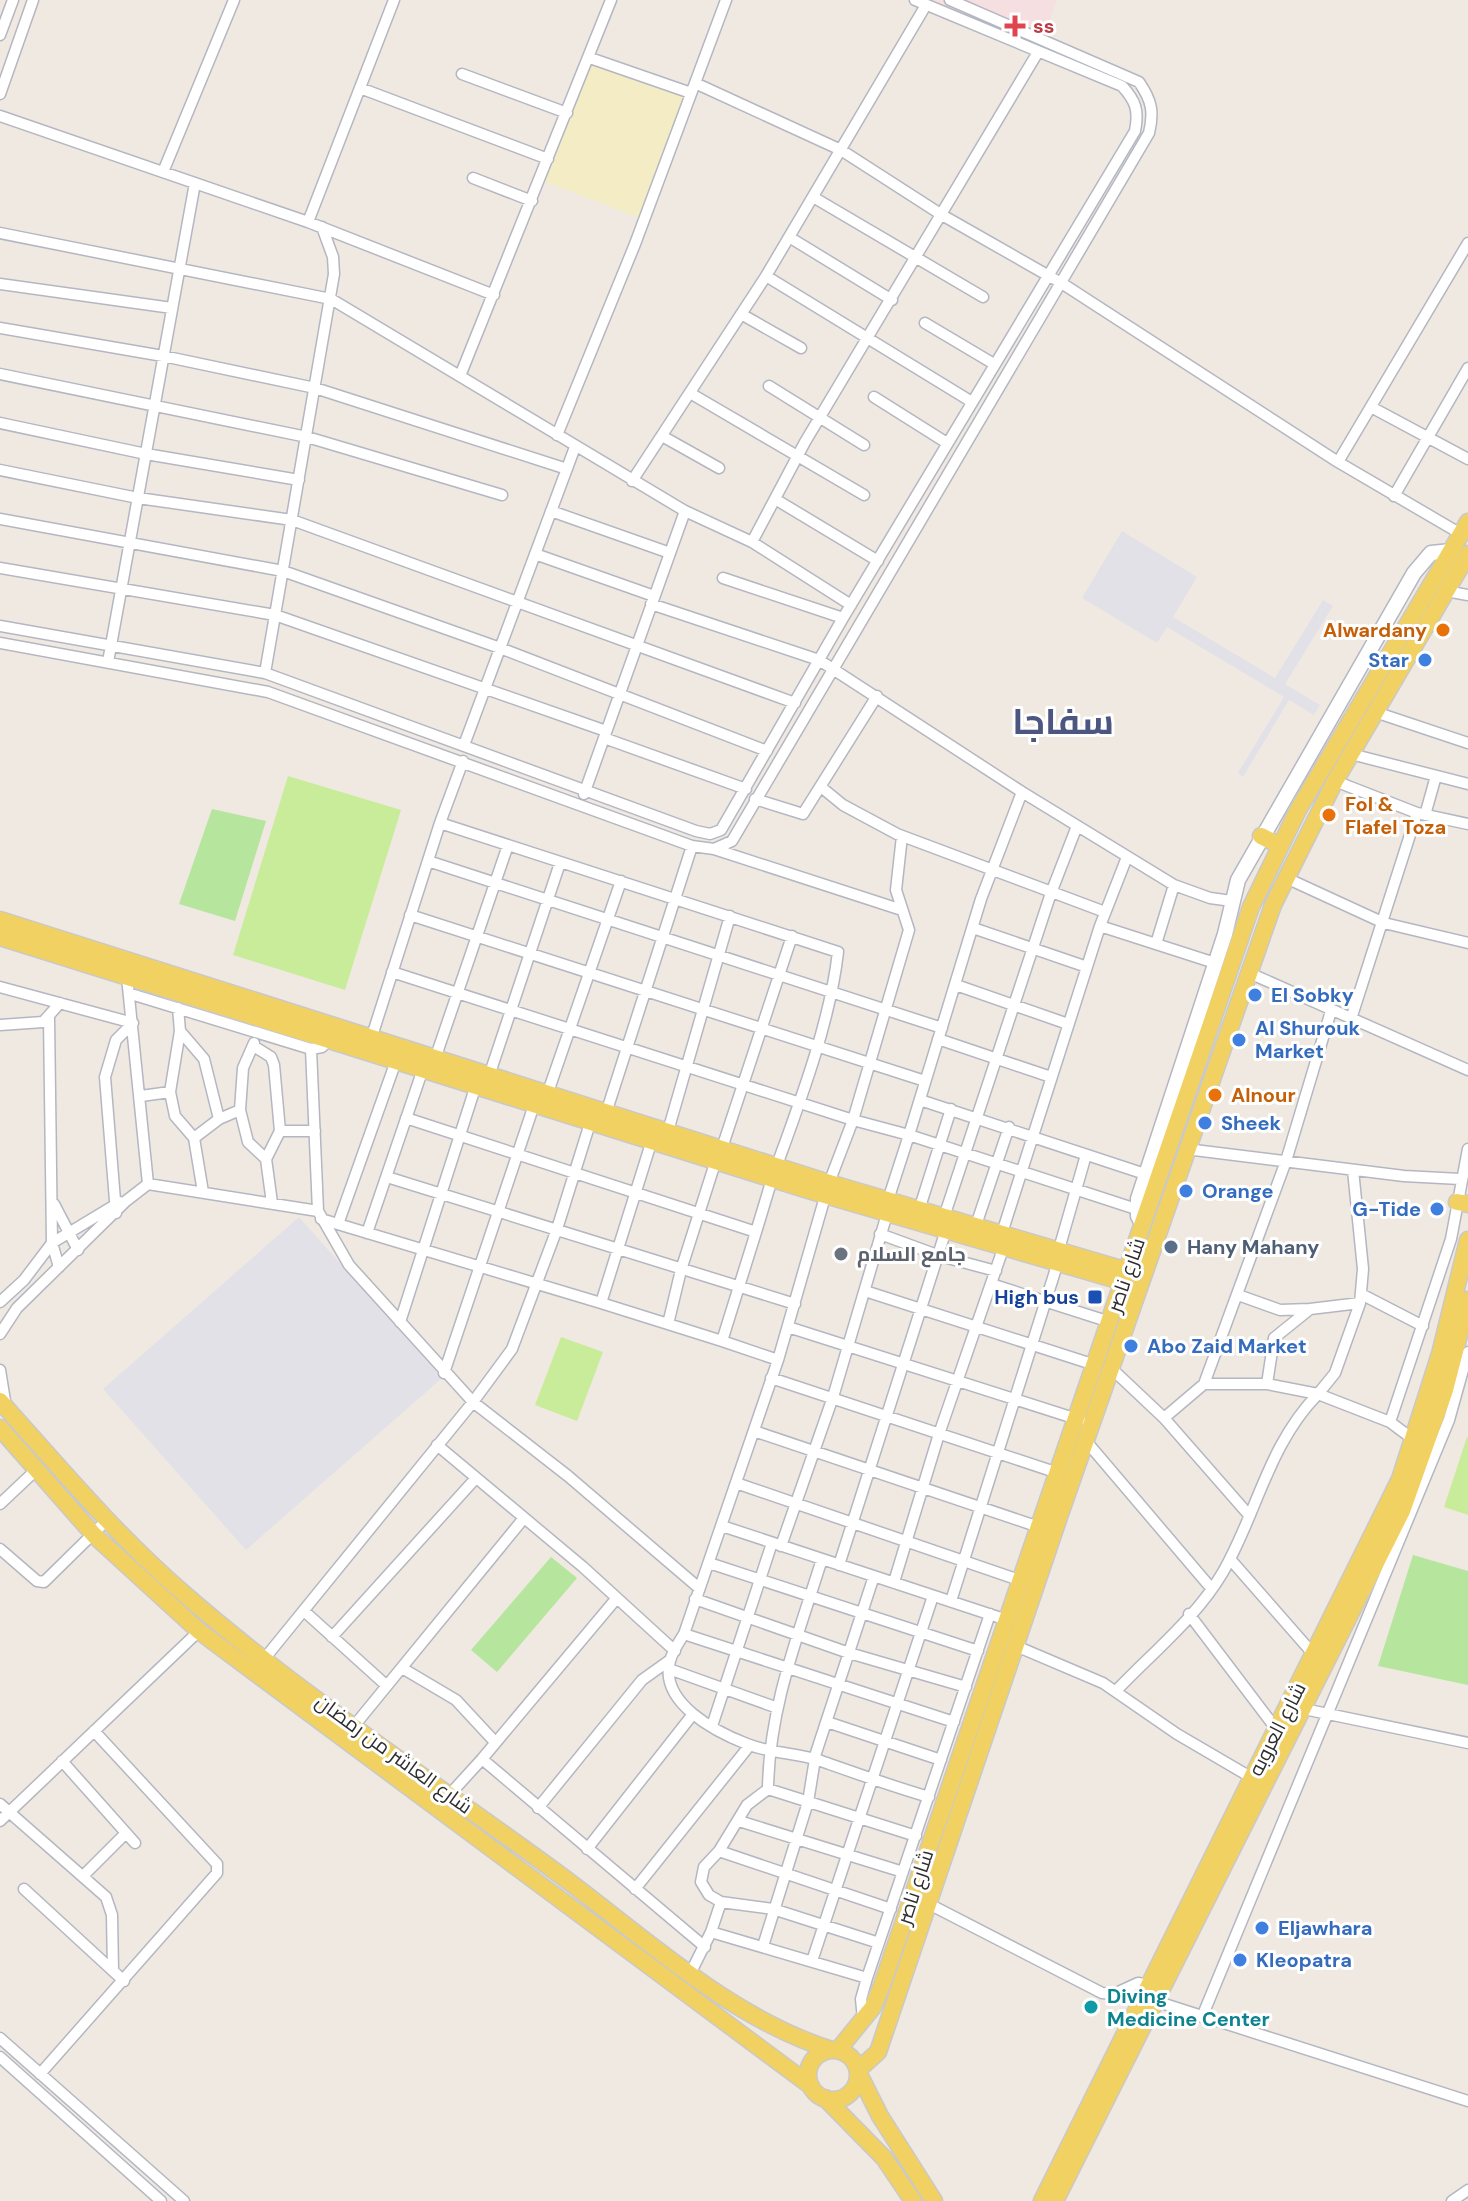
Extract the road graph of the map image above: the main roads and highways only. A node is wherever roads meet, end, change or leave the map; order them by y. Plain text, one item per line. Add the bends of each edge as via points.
1 (1465, 528) edge
2 (1468, 554) edge
3 (1358, 671) road end
4 (1373, 681) junction
5 (1261, 836) road end
6 (1279, 845) junction
7 (0, 920) edge
8 (0, 937) edge
9 (1212, 1046) junction
10 (541, 1097) junction
11 (719, 1154) junction
12 (888, 1207) junction
13 (945, 1223) junction
14 (1003, 1240) junction
15 (1468, 1240) edge
16 (1126, 1276) junction
17 (1463, 1300) edge
18 (1112, 1342) junction
19 (1465, 1344) edge
20 (3, 1405) edge
21 (0, 1428) edge
22 (1085, 1428) junction
23 (1047, 1519) junction
24 (1323, 1651) junction
25 (1259, 1781) junction
26 (509, 1838) junction
27 (923, 1839) junction
28 (946, 1848) junction
29 (497, 1852) junction
30 (906, 1902) junction
31 (1152, 1993) junction
32 (835, 2050) junction
33 (858, 2071) junction
34 (811, 2086) junction
35 (825, 2098) junction
36 (913, 2201) edge
37 (934, 2201) edge
38 (1042, 2201) edge
39 (1055, 2201) edge

1 - 4 main road, شارع ناصر
2 - 9 main road, شارع ناصر via 1284,877
3 - 4 main road
4 - 6 main road, شارع ناصر
5 - 6 main road
6 - 9 main road, شارع ناصر via 1251,907
7 - 10 main road via 490,1073
8 - 10 main road via 129,986 476,1085
9 - 16 main road, شارع ناصر
9 - 18 main road, شارع ناصر via 1186,1149
10 - 11 main road via 652,1140
10 - 11 main road via 607,1110
11 - 12 main road
12 - 13 main road
12 - 13 main road via 919,1210
13 - 14 main road
13 - 14 main road via 976,1225
14 - 16 main road
15 - 17 main road, شارع العروبه
16 - 18 main road, شارع ناصر via 1110,1322
17 - 19 main road, شارع العروبه
17 - 24 main road, شارع العروبه via 1414,1440
18 - 22 main road, شارع ناصر
19 - 24 main road, شارع العروبه via 1402,1511 1345,1626
20 - 26 main road, شارع العاشر من رمضان via 182,1593
21 - 29 main road, شارع العاشر من رمضان via 94,1535 199,1631
22 - 23 main road, شارع ناصر
22 - 23 main road, شارع ناصر via 1058,1473
23 - 27 main road, شارع ناصر
23 - 28 main road, شارع ناصر via 1016,1646
24 - 25 main road, شارع العروبه via 1277,1730
24 - 25 main road, شارع العروبه via 1304,1709
25 - 31 main road, شارع العروبه
26 - 29 main road
26 - 32 main road, شارع العاشر من رمضان via 760,2022
27 - 28 main road
27 - 30 main road, شارع ناصر
28 - 30 main road, شارع ناصر
29 - 34 main road, شارع العاشر من رمضان
30 - 32 main road, شارع ناصر via 873,2007
30 - 33 main road, شارع ناصر via 878,2052
31 - 38 main road, شارع العروبه
31 - 39 main road, شارع العروبه
32 - 33 main road via 854,2061
32 - 34 main road via 813,2059
33 - 35 main road via 852,2091 835,2100
33 - 37 main road
34 - 35 main road
35 - 36 main road via 884,2158

